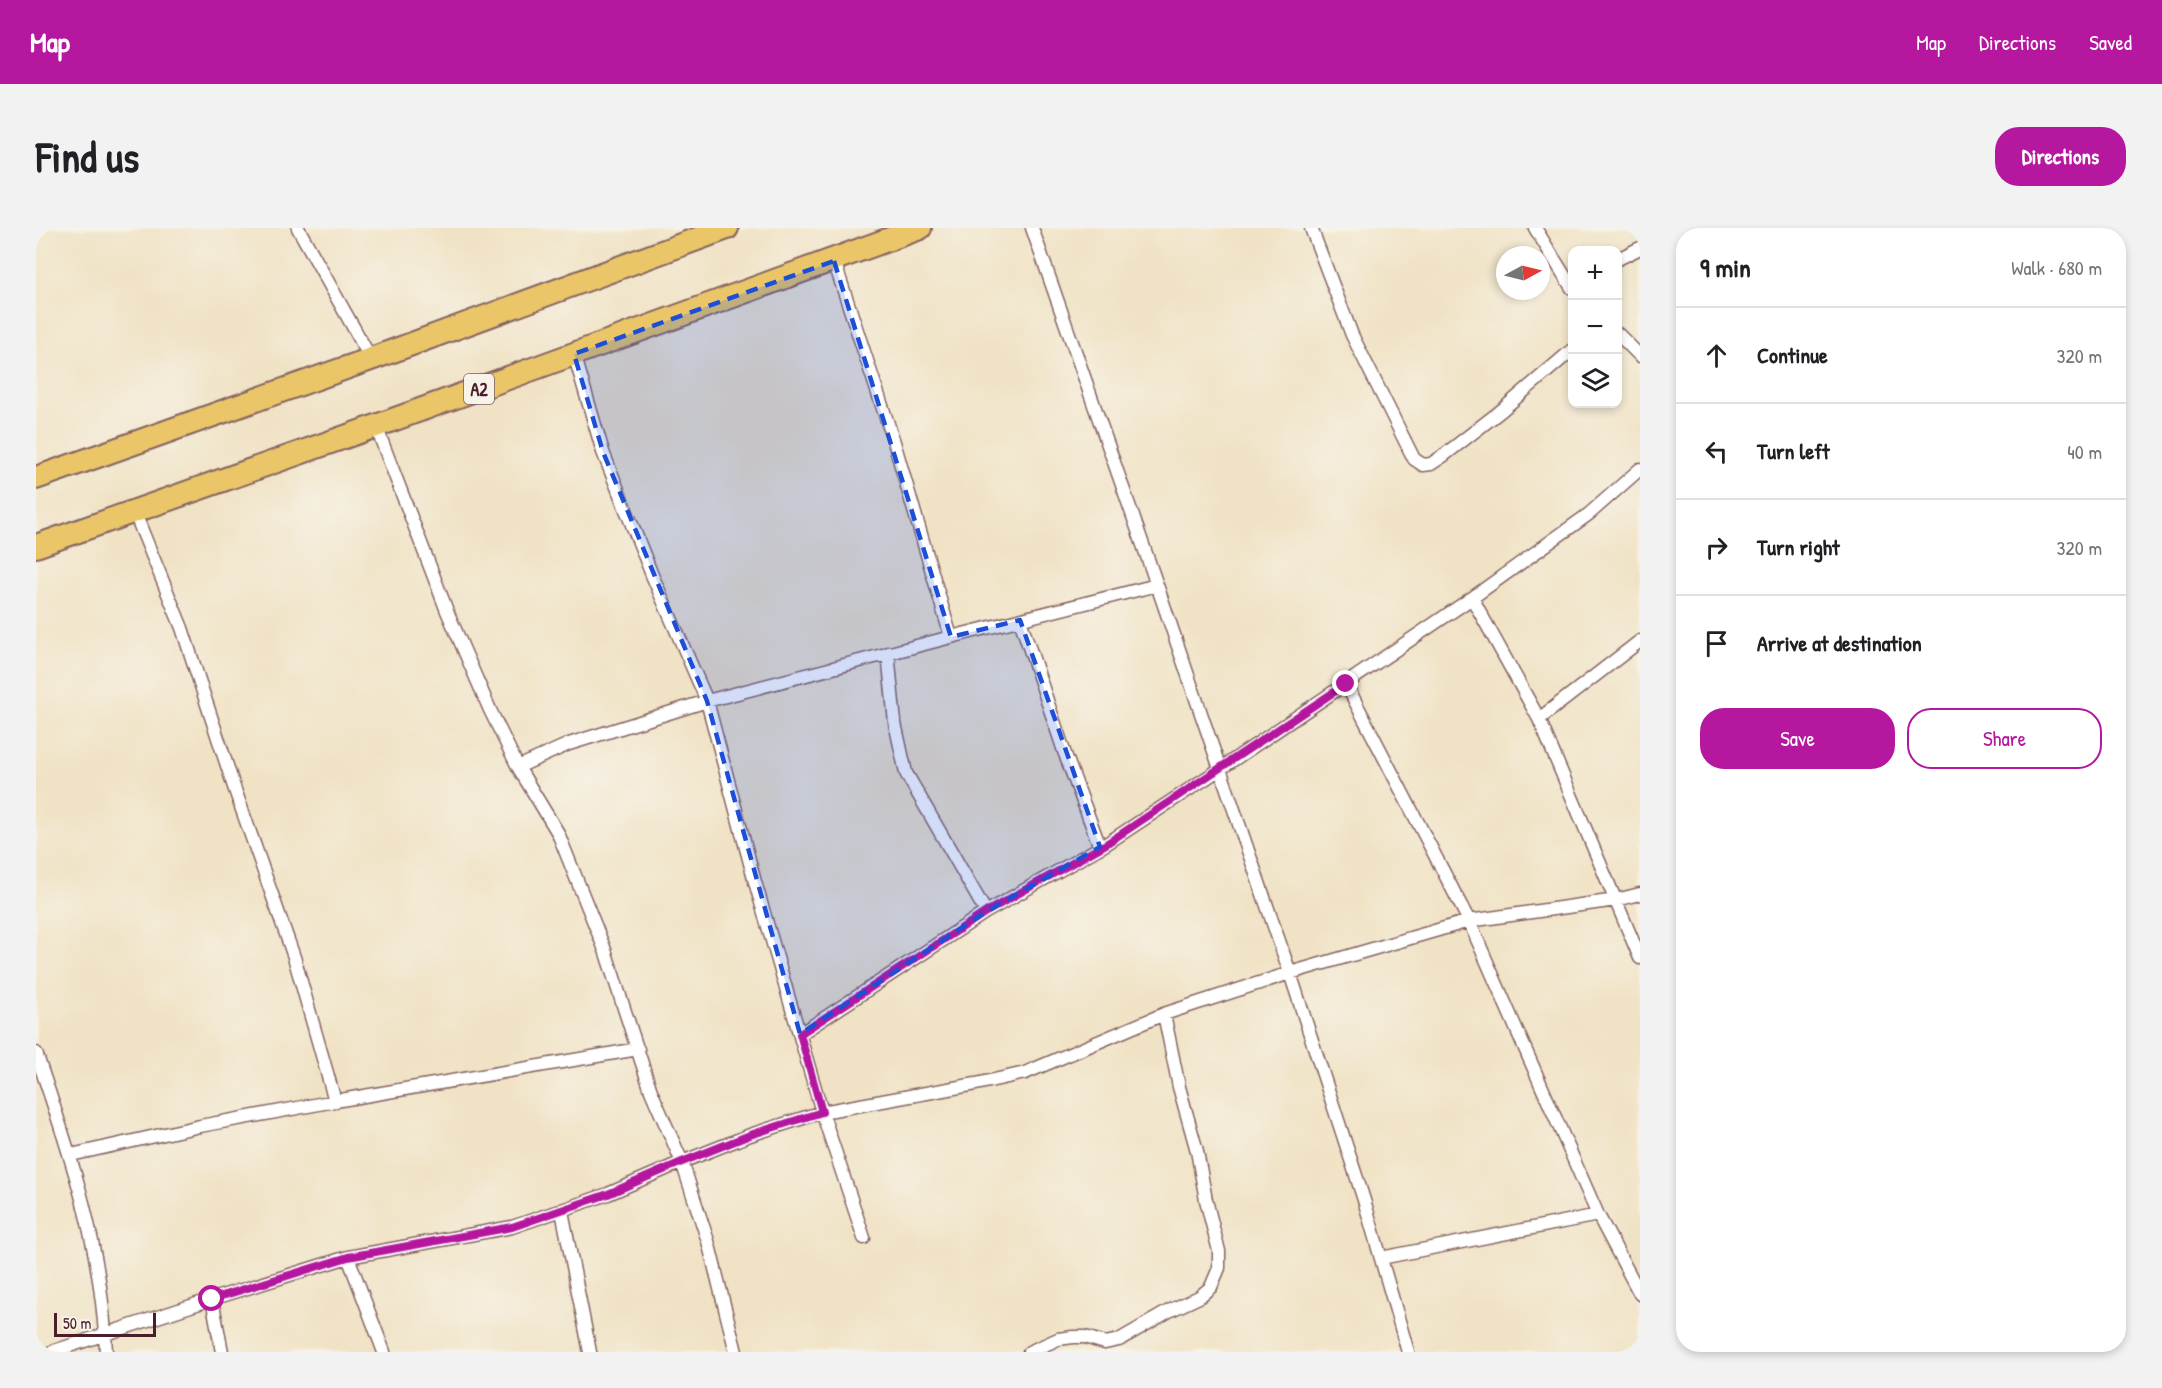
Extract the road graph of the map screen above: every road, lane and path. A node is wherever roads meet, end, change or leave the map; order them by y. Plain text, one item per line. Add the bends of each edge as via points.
1 (298, 228) edge
2 (727, 228) edge
3 (920, 228) edge
4 (1032, 228) edge
5 (1311, 228) edge
6 (1535, 228) edge
7 (1640, 248) edge
8 (1622, 257) edge
9 (834, 261) junction
10 (1568, 279) edge
11 (1622, 339) edge
12 (1568, 353) edge
13 (574, 354) junction
14 (1640, 356) edge
15 (371, 359) junction
16 (376, 426) junction
17 (1640, 469) edge
18 (36, 478) edge
19 (134, 511) junction
20 (36, 546) edge
21 (1157, 585) junction
22 (1472, 598) junction
23 (1020, 620) junction
24 (951, 637) junction
25 (1640, 641) edge
26 (888, 653) junction
27 (1346, 684) junction
28 (707, 701) junction
29 (1539, 719) junction
30 (518, 767) junction
31 (1220, 769) junction
32 (1100, 848) junction
33 (1640, 894) edge
34 (1616, 900) junction
35 (986, 912) junction
36 (1469, 921) junction
37 (1640, 958) edge
38 (1290, 973) junction
39 (1164, 1014) junction
40 (800, 1034) junction
41 (638, 1049) junction
42 (36, 1053) edge
43 (335, 1101) junction
44 (822, 1112) junction
45 (71, 1155) junction
46 (682, 1162) junction
47 (562, 1211) junction
48 (1598, 1215) junction
49 (864, 1238) dead end
50 (348, 1257) junction
51 (1381, 1258) junction
52 (1640, 1294) edge
53 (212, 1299) junction
54 (106, 1333) junction
55 (51, 1352) edge
56 (106, 1352) edge
57 (222, 1352) edge
58 (384, 1352) edge
59 (590, 1352) edge
60 (736, 1352) edge
61 (1029, 1352) edge
62 (1407, 1352) edge

1 - 15 street
2 - 15 highway
3 - 9 highway, A2
4 - 21 street
5 - 12 street via 1352,335 1414,459 1423,465 1443,456
6 - 10 street
7 - 8 street
9 - 13 highway, A2
9 - 24 street via 894,442
11 - 14 street
13 - 16 highway, A2
13 - 28 street via 603,452
15 - 18 highway
16 - 19 highway, A2
16 - 30 street via 447,611
17 - 22 street via 1588,514
19 - 20 highway, A2
19 - 43 street via 182,628 294,957
21 - 23 street
21 - 31 street
22 - 27 street
22 - 29 street
23 - 24 street
23 - 32 street
24 - 26 street
25 - 29 street
26 - 28 street
26 - 35 street via 895,723 906,773
27 - 31 street
27 - 36 street
28 - 30 street via 569,744
28 - 40 street
29 - 34 street
30 - 41 street via 558,833 605,950
31 - 32 street
31 - 38 street
32 - 35 street
33 - 34 street
34 - 36 street
34 - 37 street
35 - 40 street
36 - 38 street
36 - 48 street
38 - 39 street
38 - 51 street
39 - 44 street via 1025,1074
39 - 61 street via 1219,1251 1219,1268 1211,1287 1199,1298 1119,1340 1105,1343 1073,1337
40 - 44 street
41 - 43 street
41 - 46 street via 651,1091
42 - 45 street
43 - 45 street
44 - 46 street
44 - 49 street
45 - 54 street via 93,1238
46 - 47 street
46 - 60 street via 708,1241
47 - 50 street via 512,1227
47 - 59 street
48 - 51 street
48 - 52 street
50 - 53 street
50 - 58 street
51 - 62 street
53 - 54 street
53 - 57 street
54 - 55 street
54 - 56 street

